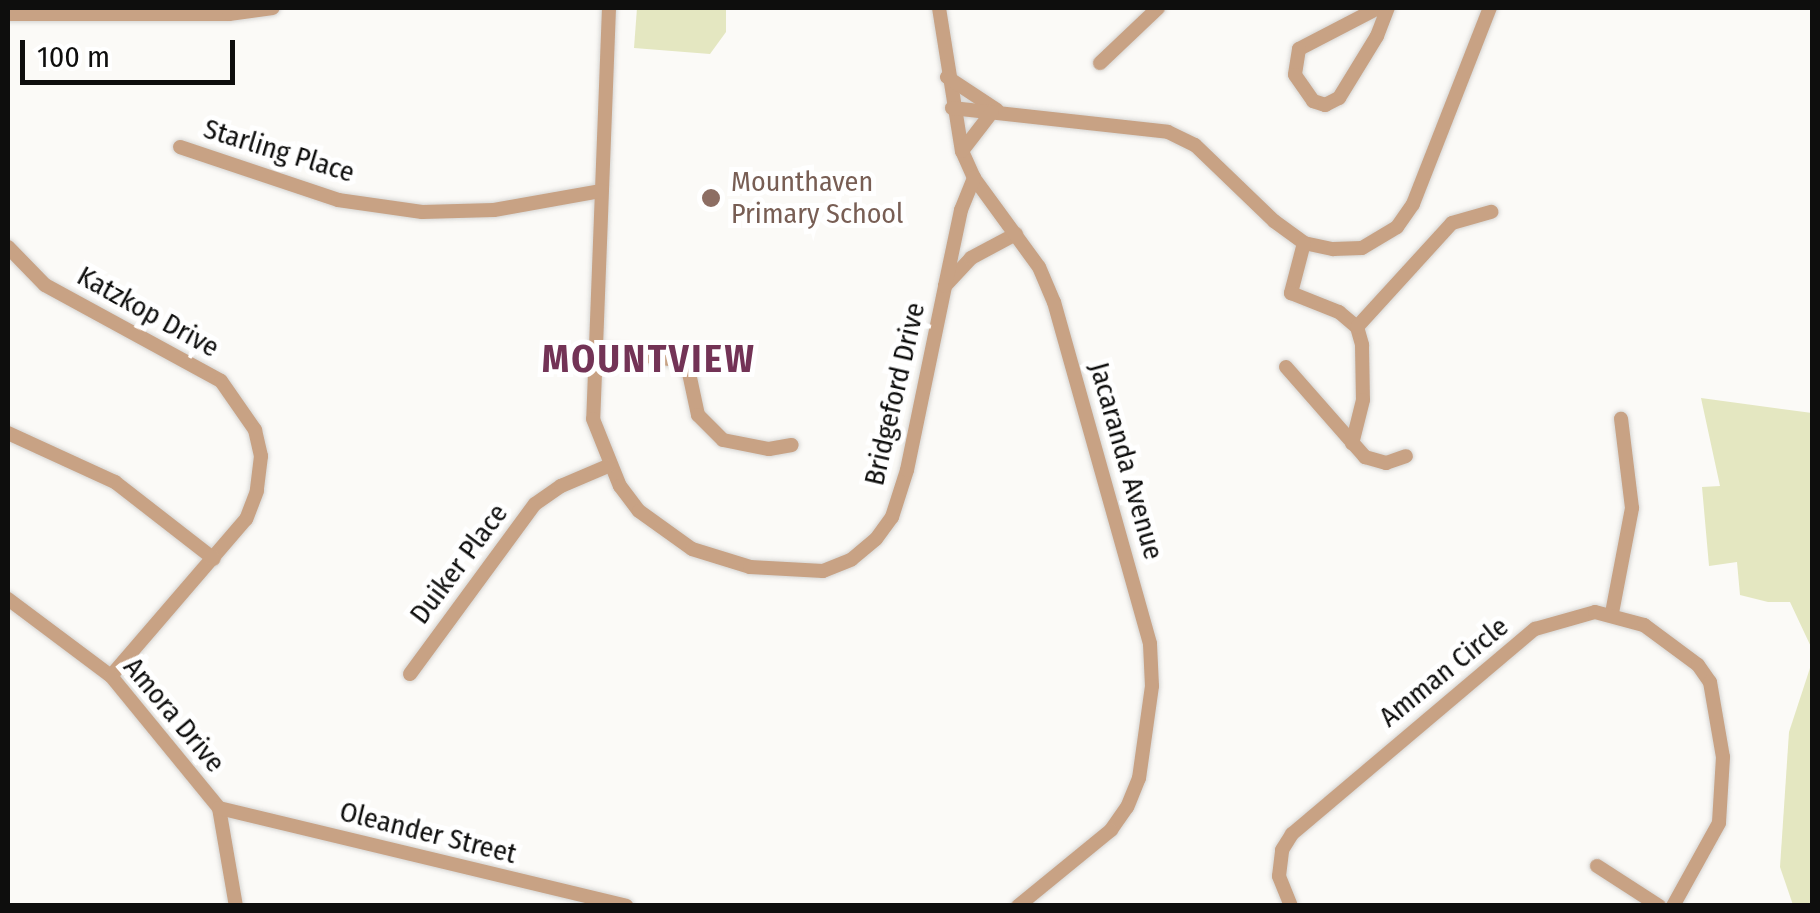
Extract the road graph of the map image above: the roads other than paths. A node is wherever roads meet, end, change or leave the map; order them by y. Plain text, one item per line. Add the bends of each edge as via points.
1 (273, 8) edge
2 (609, 8) edge
3 (939, 8) edge
4 (1158, 8) edge
5 (1378, 8) edge
6 (1388, 8) edge
7 (1490, 8) edge
8 (8, 14) edge
9 (1100, 64) dead end
10 (947, 77) junction
11 (952, 108) junction
12 (997, 112) junction
13 (180, 147) dead end
14 (962, 150) junction
15 (974, 178) junction
16 (600, 191) junction
17 (1491, 212) dead end
18 (1016, 234) junction
19 (1304, 243) junction
20 (8, 247) edge
21 (945, 286) junction
22 (1357, 326) junction
23 (595, 349) junction
24 (1286, 367) dead end
25 (1621, 419) dead end
26 (8, 433) edge
27 (1352, 444) junction
28 (792, 445) dead end
29 (1406, 456) dead end
30 (608, 466) junction
31 (214, 559) junction
32 (8, 599) edge
33 (1612, 613) junction
34 (410, 674) dead end
35 (111, 676) junction
36 (219, 808) junction
37 (1598, 866) dead end
38 (236, 906) edge
39 (626, 906) edge
40 (1018, 906) edge
41 (1291, 906) edge
42 (1659, 906) edge
43 (1673, 906) edge

1 - 8 street
2 - 16 street, Bridgeford Drive
3 - 10 street, Jacaranda Avenue
4 - 9 street
5 - 6 street via 1299,49 1295,74 1313,101 1325,105 1339,98
7 - 19 street via 1413,204 1397,228 1362,248
10 - 11 street, Jacaranda Avenue
10 - 12 street
11 - 12 street
11 - 14 street, Jacaranda Avenue
12 - 14 street
12 - 19 street via 1168,132 1195,145
13 - 16 street, Starling Place via 338,200 422,212 494,210
14 - 15 street, Jacaranda Avenue
15 - 18 street, Jacaranda Avenue
15 - 21 street
16 - 23 street, Bridgeford Drive
17 - 22 street via 1452,223
18 - 21 street, Bridgeford Drive via 971,258
18 - 40 street, Jacaranda Avenue via 1054,302 1139,600 1152,686 1138,778 1126,807 1111,830
19 - 22 street via 1292,293
20 - 31 street, Katzkop Drive via 45,284 221,380 247,413 260,456 258,491 246,519
21 - 30 street, Bridgeford Drive via 892,517 852,558 823,571 790,572 692,549 640,511
22 - 27 street via 1366,370
23 - 28 street via 676,360 688,374 698,415 723,440 769,449
23 - 30 street, Bridgeford Drive via 593,419
24 - 27 street
25 - 33 street via 1632,508
26 - 31 street via 115,482
27 - 29 street via 1375,463
30 - 34 street, Duiker Place via 536,504
31 - 35 street, Katzkop Drive
32 - 35 street, Amora Drive
33 - 41 street, Amman Circle via 1569,616 1535,628 1292,834 1279,876
33 - 43 street via 1667,641 1710,682 1724,757 1719,823
35 - 36 street, Amora Drive
36 - 38 street, Amora Drive
36 - 39 street, Oleander Street
37 - 42 street

